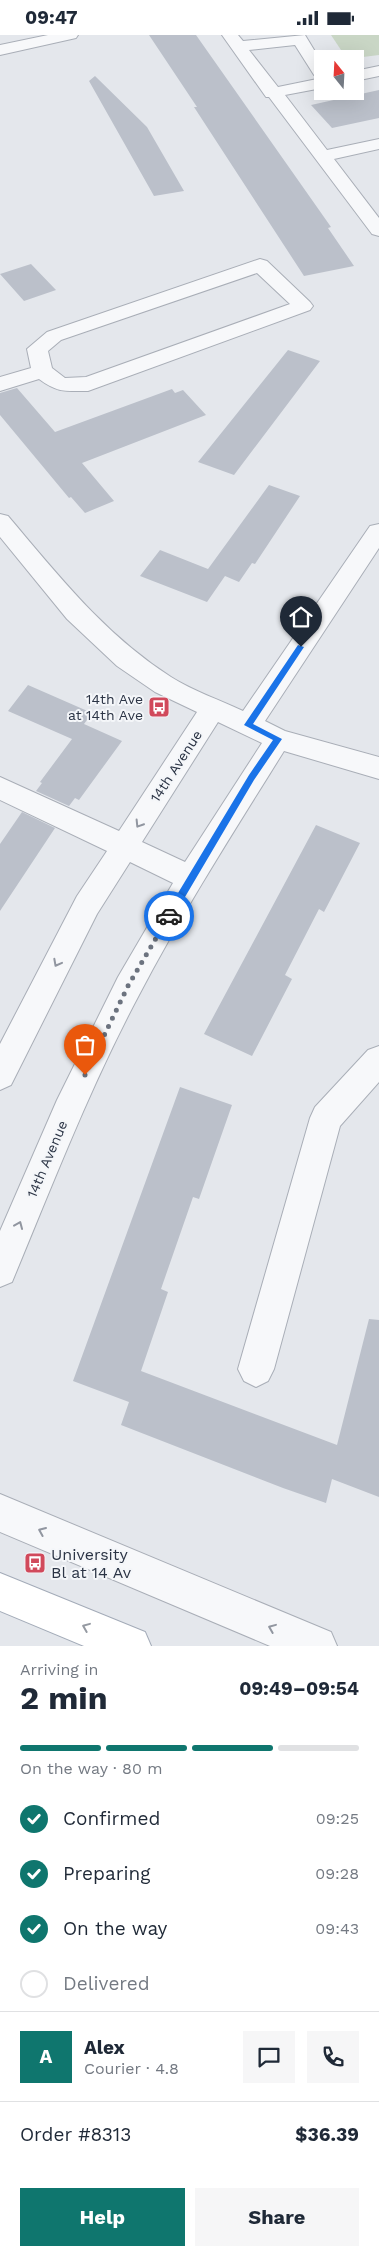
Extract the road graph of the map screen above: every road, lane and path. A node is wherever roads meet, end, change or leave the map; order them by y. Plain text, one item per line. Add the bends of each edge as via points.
1 (70, 35) edge
2 (299, 37) edge
3 (234, 40) edge
4 (0, 50) edge
5 (314, 64) edge
6 (379, 71) edge
7 (364, 74) edge
8 (314, 79) edge
9 (272, 93) junction
10 (379, 144) edge
11 (323, 156) junction
12 (379, 230) edge
13 (42, 371) junction
14 (0, 384) edge
15 (0, 521) edge
16 (378, 532) edge
17 (214, 709) junction
18 (248, 725) junction
19 (278, 739) junction
20 (379, 768) edge
21 (0, 788) edge
22 (125, 847) junction
23 (191, 878) junction
24 (379, 1060) edge
25 (0, 1075) edge
26 (0, 1270) edge
27 (256, 1369) dead end
28 (0, 1513) edge
29 (0, 1592) edge
30 (131, 1646) edge
31 (317, 1646) edge

1 - 4 street
2 - 3 street
2 - 5 street
3 - 9 street
6 - 7 street
8 - 9 street
9 - 11 street
10 - 11 street
11 - 12 street
13 - 13 street via 61,385 88,385 303,306 260,265 54,336 37,349
13 - 14 street
15 - 17 street via 76,613 126,659 164,685
16 - 18 street
17 - 18 street
17 -> 22 street, 14th Avenue
18 - 19 street
19 - 20 street
19 - 23 street, 14th Avenue
21 - 22 street
22 - 23 street
22 -> 25 street, 14th Avenue via 87,905
26 -> 23 street, 14th Avenue via 68,1111 128,986
24 - 27 street via 326,1118
31 -> 28 street
30 -> 29 main road

